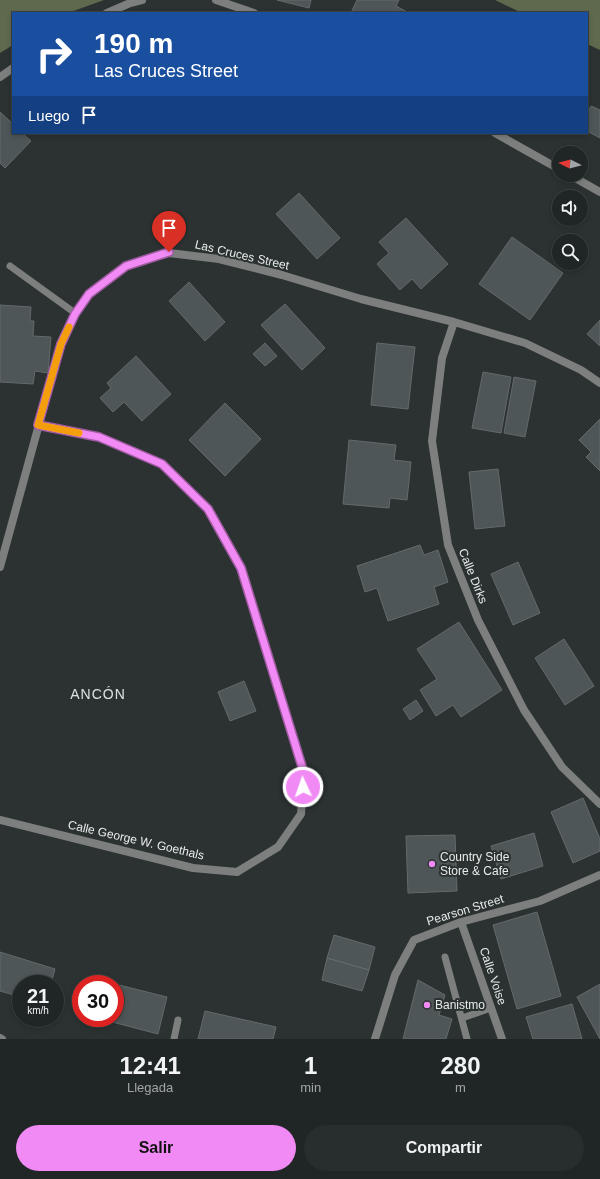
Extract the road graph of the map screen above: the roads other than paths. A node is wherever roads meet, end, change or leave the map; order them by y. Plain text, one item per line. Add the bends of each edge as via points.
1 (142, 0) edge
2 (216, 0) edge
3 (109, 12) edge
4 (251, 12) edge
5 (12, 69) edge
6 (0, 77) edge
7 (497, 134) edge
8 (552, 165) edge
9 (582, 182) edge
10 (600, 192) edge
11 (10, 266) dead end
12 (75, 314) junction
13 (454, 322) junction
14 (600, 383) edge
15 (38, 425) junction
16 (0, 567) edge
17 (600, 804) edge
18 (0, 820) edge
19 (600, 875) edge
20 (461, 922) junction
21 (446, 957) dead end
22 (491, 1008) junction
23 (462, 1018) junction
24 (178, 1020) dead end
25 (174, 1039) edge
26 (375, 1039) edge
27 (467, 1039) edge
28 (502, 1039) edge

1 - 3 street
2 - 4 street
5 - 6 street
7 - 8 street
9 - 10 street
11 - 12 lane
12 - 13 street, Las Cruces Street via 89,294 126,266 169,252 219,260 282,275 361,299
12 - 15 street, Las Cruces Street via 61,344
13 - 14 street, Las Cruces Street via 525,343 581,370
13 - 17 street, Calle Dirks via 442,358 432,441 448,545 478,620 524,710 562,767
15 - 16 street, Las Cruces Street
15 - 18 street, Calle George W. Goethals via 99,437 162,464 208,509 241,568 304,773 301,814 278,847 237,872 193,868
19 - 20 street, Pearson Street via 540,901
20 - 22 street, Calle Voise
20 - 26 street, Pearson Street via 414,940 394,974
21 - 23 lane
22 - 23 lane
22 - 28 street, Calle Voise
23 - 27 lane
24 - 25 lane

